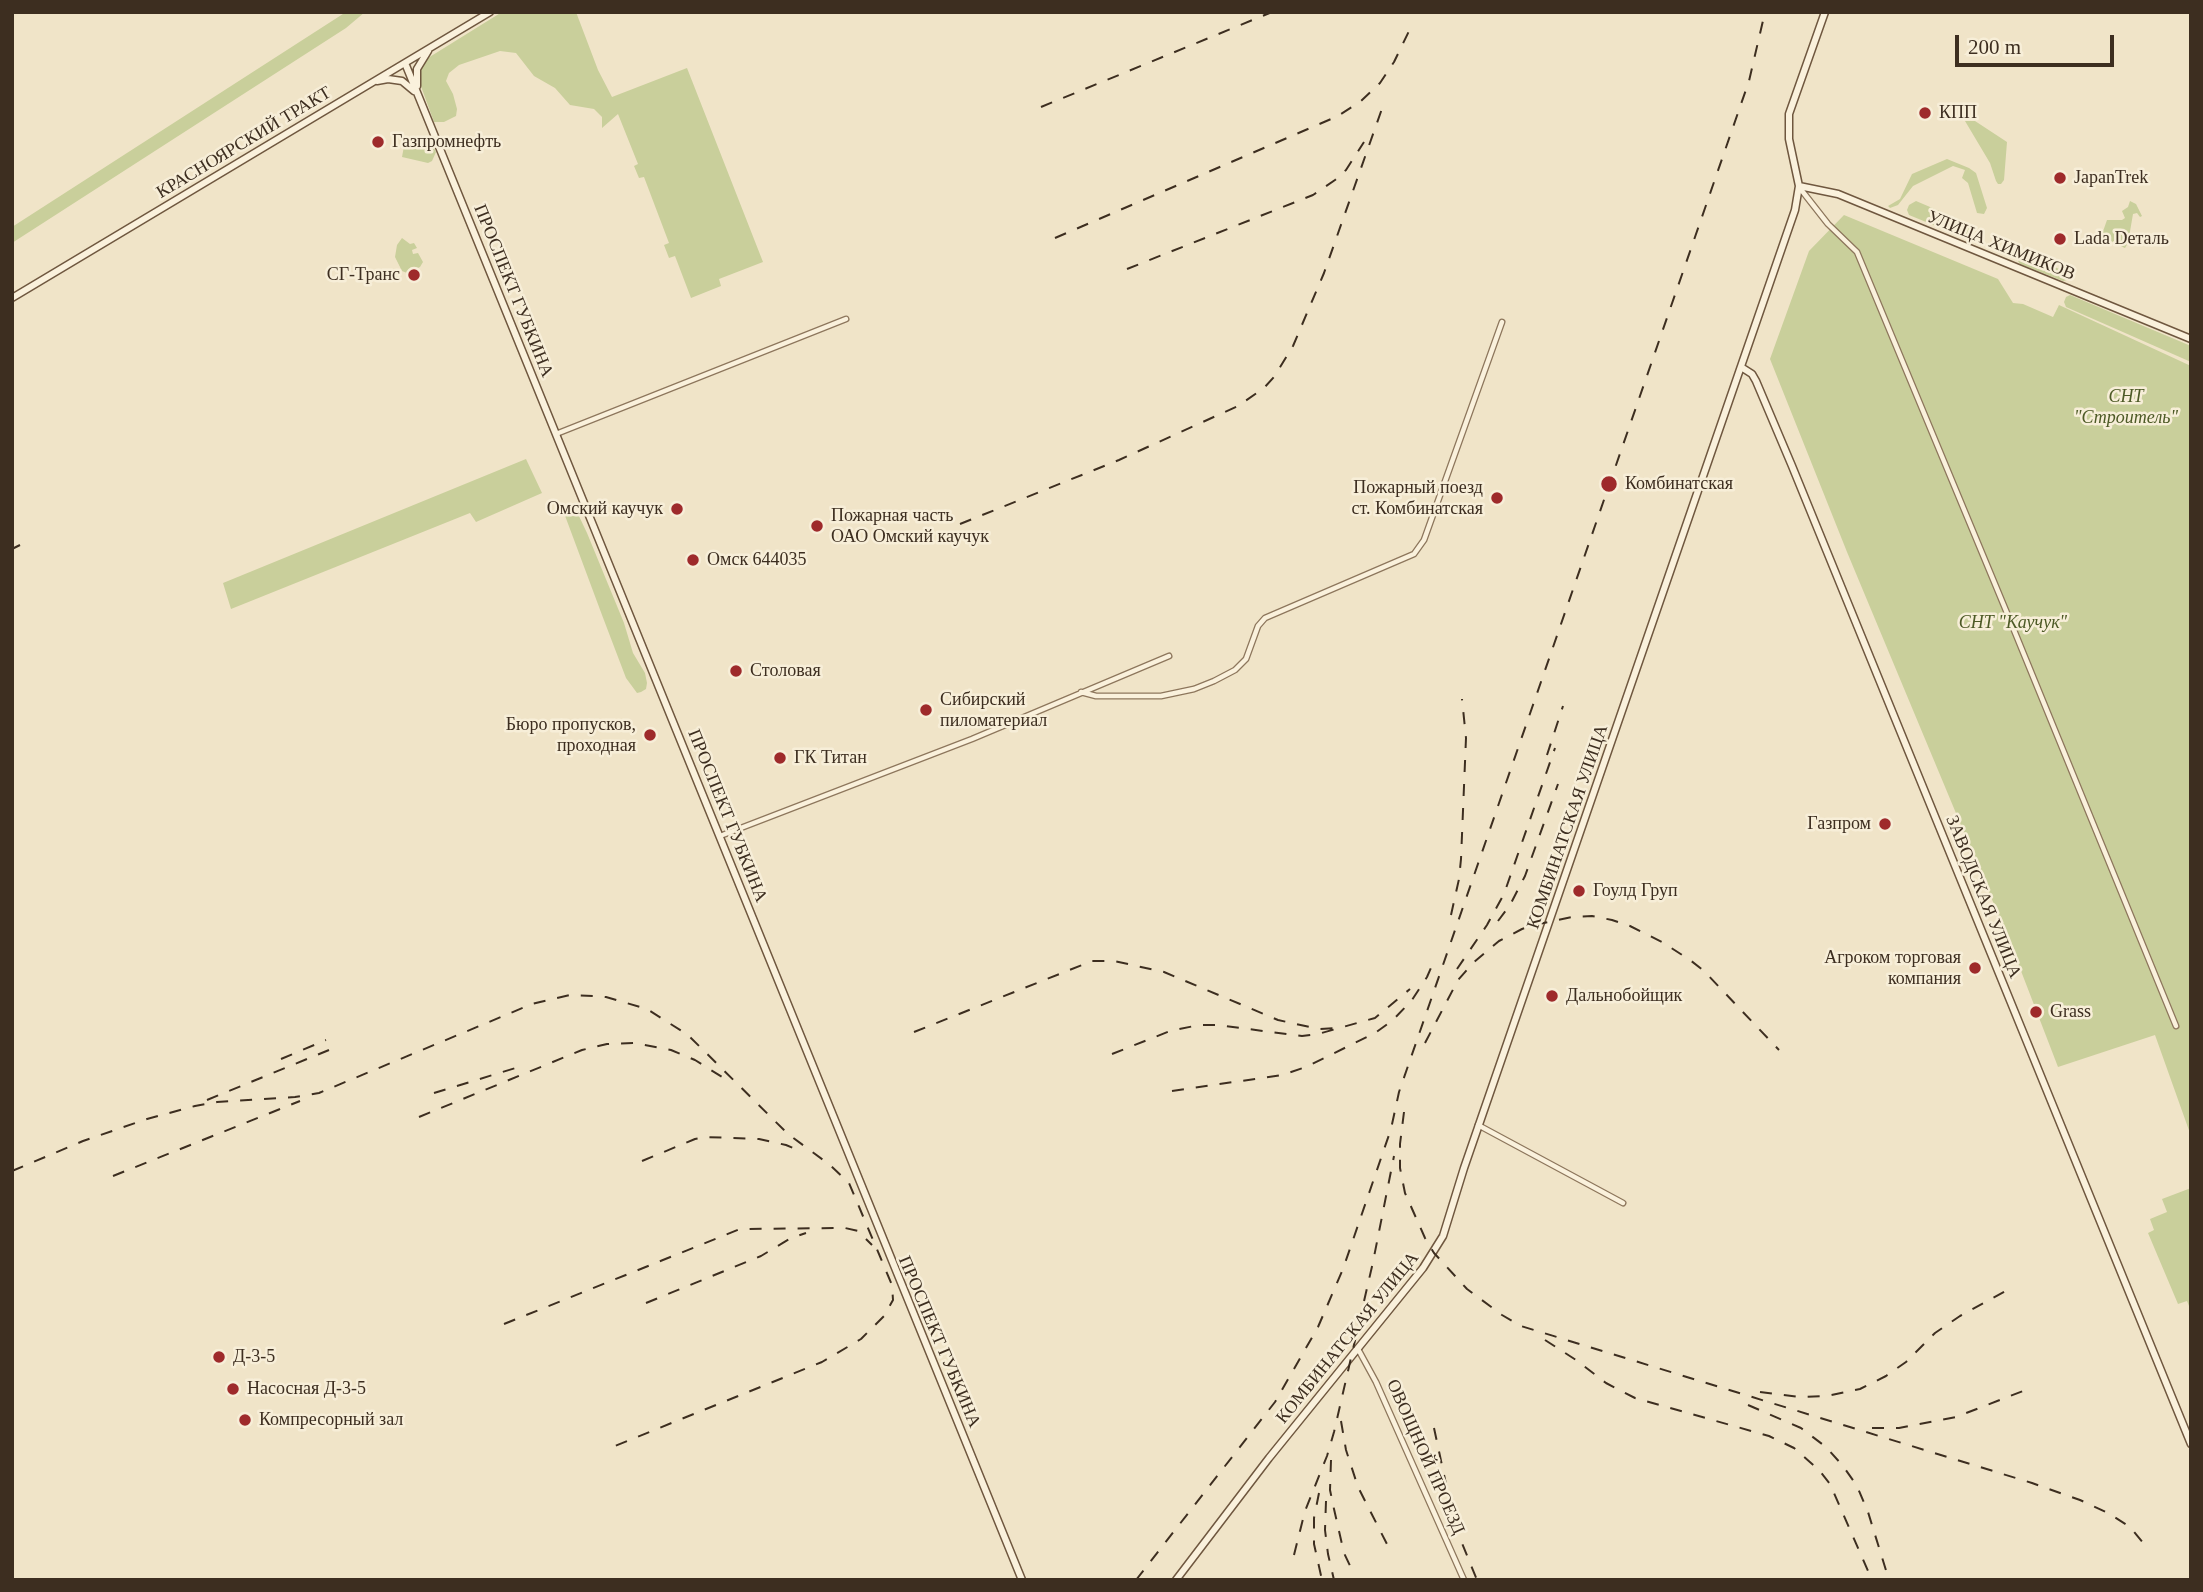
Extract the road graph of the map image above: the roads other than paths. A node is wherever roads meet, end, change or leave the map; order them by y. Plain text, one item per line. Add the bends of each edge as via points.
1 (489, 12) edge
2 (1825, 12) edge
3 (433, 46) junction
4 (405, 63) junction
5 (372, 83) junction
6 (419, 98) junction
7 (1799, 186) junction
8 (12, 298) edge
9 (846, 319) dead end
10 (1502, 322) dead end
11 (2191, 339) edge
12 (1741, 367) junction
13 (556, 434) junction
14 (1169, 656) dead end
15 (1081, 692) junction
16 (720, 836) junction
17 (2176, 1026) dead end
18 (1478, 1125) junction
19 (1623, 1203) dead end
20 (1357, 1348) junction
21 (2191, 1444) edge
22 (1022, 1580) edge
23 (1176, 1580) edge
24 (1464, 1580) edge

1 - 3 main road, КРАСНОЯРСКИЙ ТРАКТ
2 - 7 main road, КОМБИНАТСКАЯ УЛИЦА via 1789,114 1788,139
3 - 4 main road, КРАСНОЯРСКИЙ ТРАКТ
3 - 6 main road via 417,69
4 - 5 main road, КРАСНОЯРСКИЙ ТРАКТ
4 - 6 main road, ПРОСПЕКТ ГУБКИНА
5 - 6 main road via 402,81
5 - 8 main road, КРАСНОЯРСКИЙ ТРАКТ
6 - 13 main road, ПРОСПЕКТ ГУБКИНА
7 - 11 main road, УЛИЦА ХИМИКОВ via 1838,194
7 - 12 main road, КОМБИНАТСКАЯ УЛИЦА via 1795,210
7 - 17 street via 1857,252
9 - 13 street
10 - 15 street via 1424,540 1414,554 1265,618 1246,659 1214,681 1161,696
12 - 18 main road, КОМБИНАТСКАЯ УЛИЦА
12 - 21 main road, ЗАВОДСКАЯ УЛИЦА via 1756,381 1792,466
13 - 16 main road, ПРОСПЕКТ ГУБКИНА
14 - 15 street
15 - 16 street
16 - 22 main road, ПРОСПЕКТ ГУБКИНА
18 - 19 street
18 - 20 main road, КОМБИНАТСКАЯ УЛИЦА via 1439,1245
20 - 23 main road, КОМБИНАТСКАЯ УЛИЦА
20 - 24 street, ОВОЩНОЙ ПРОЕЗД

